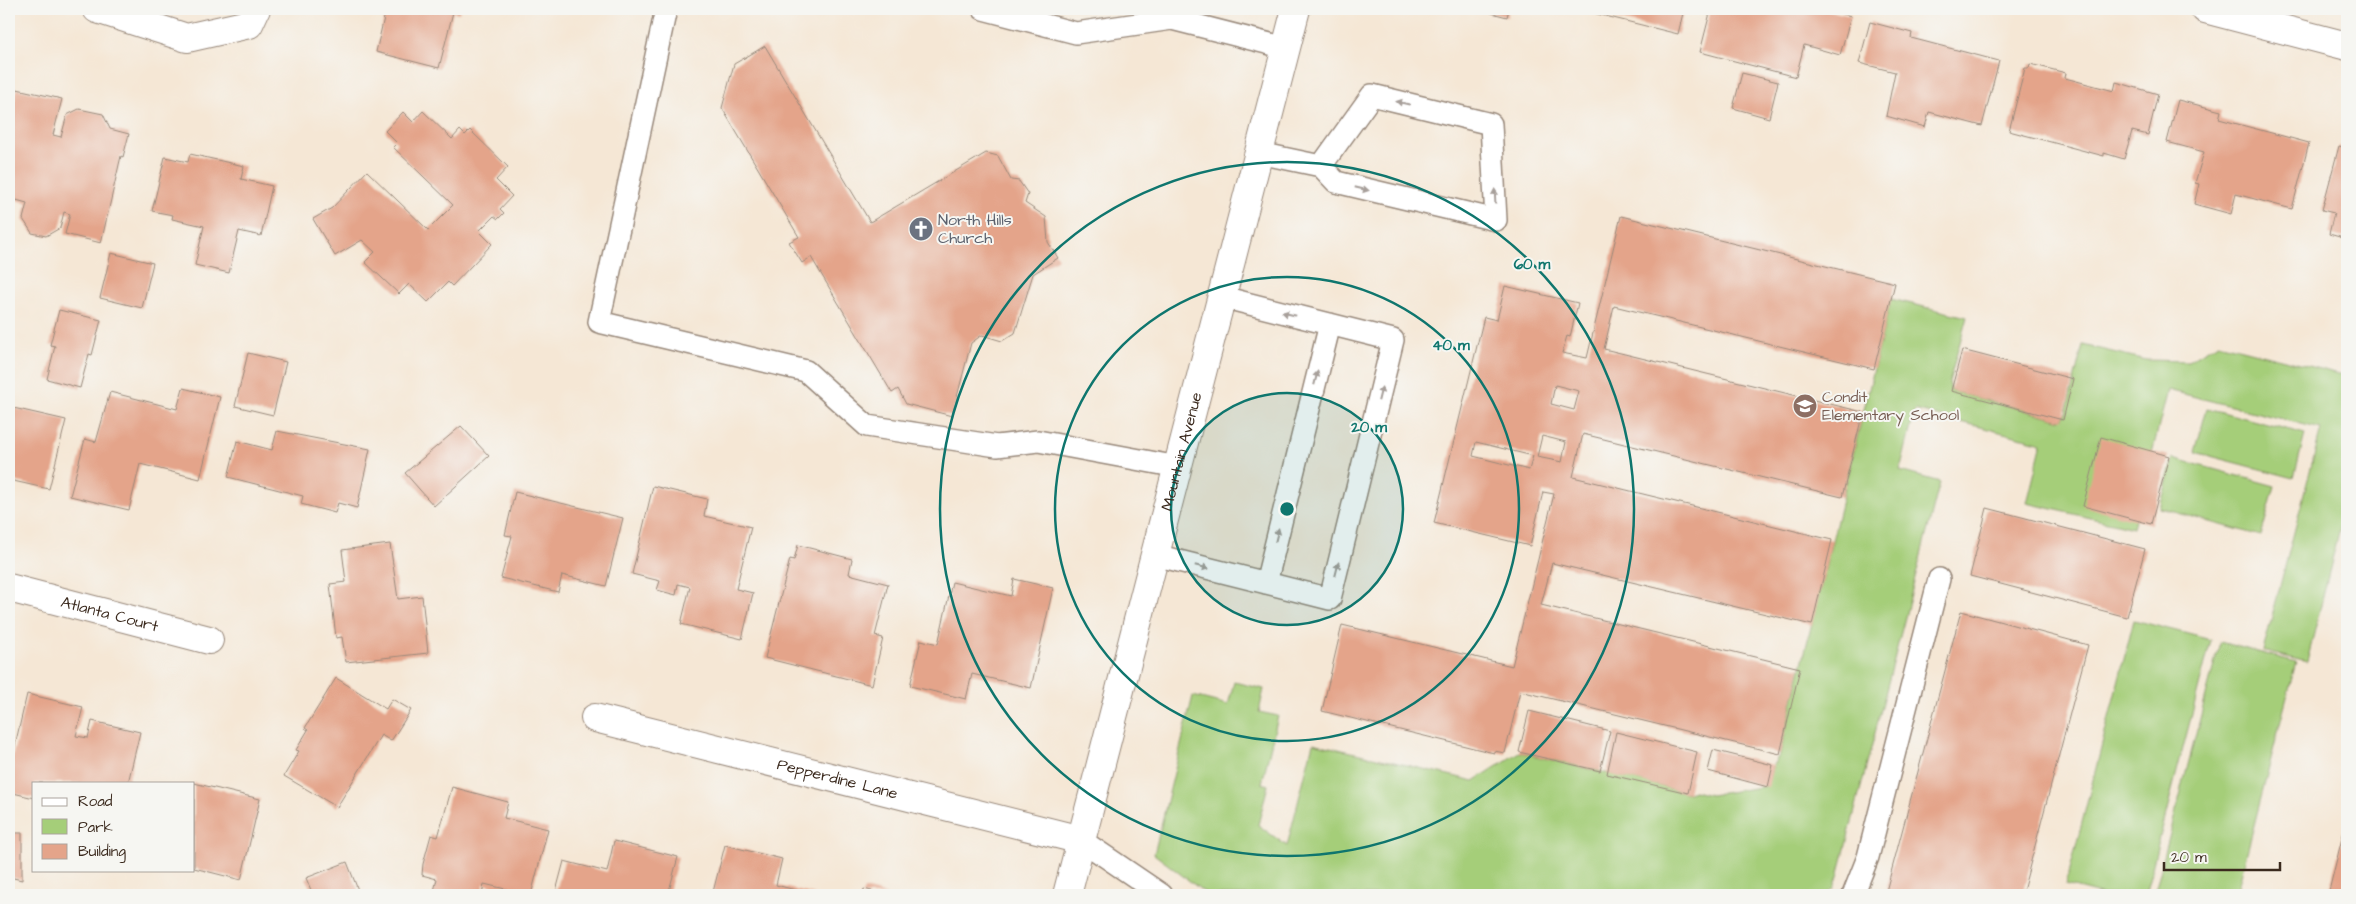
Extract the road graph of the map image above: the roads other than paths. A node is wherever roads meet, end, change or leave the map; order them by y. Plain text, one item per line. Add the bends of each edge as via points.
1 (97, 9) edge
2 (256, 9) edge
3 (666, 9) edge
4 (983, 9) edge
5 (1296, 9) edge
6 (2205, 9) edge
7 (2347, 46) edge
8 (1286, 48) junction
9 (1259, 153) junction
10 (1321, 166) junction
11 (1222, 297) junction
12 (1330, 324) junction
13 (1178, 467) junction
14 (1155, 555) junction
15 (1939, 579) dead end
16 (1266, 583) junction
17 (9, 588) edge
18 (210, 640) dead end
19 (595, 718) dead end
20 (1081, 840) junction
21 (1068, 895) edge
22 (1162, 895) edge
23 (1853, 895) edge

1 - 2 street via 187,38 249,24
3 - 13 lane via 599,322 806,371 868,426 997,446 1038,441
4 - 8 lane via 1076,33 1172,19
5 - 8 street, Mountain Avenue
6 - 7 street
8 - 9 street, Mountain Avenue
9 - 10 lane
9 - 11 street, Mountain Avenue
10 -> 10 lane via 1336,182 1496,220 1491,124 1372,95
12 -> 11 lane
11 - 13 street, Mountain Avenue
16 -> 12 lane
16 -> 12 lane via 1330,599 1393,340
13 - 14 street, Mountain Avenue
14 -> 16 lane
14 - 20 street, Mountain Avenue
15 - 23 lane via 1868,857
17 - 18 street, Atlanta Court
19 - 20 street, Pepperdine Lane
20 - 21 street, Mountain Avenue
20 - 22 lane

